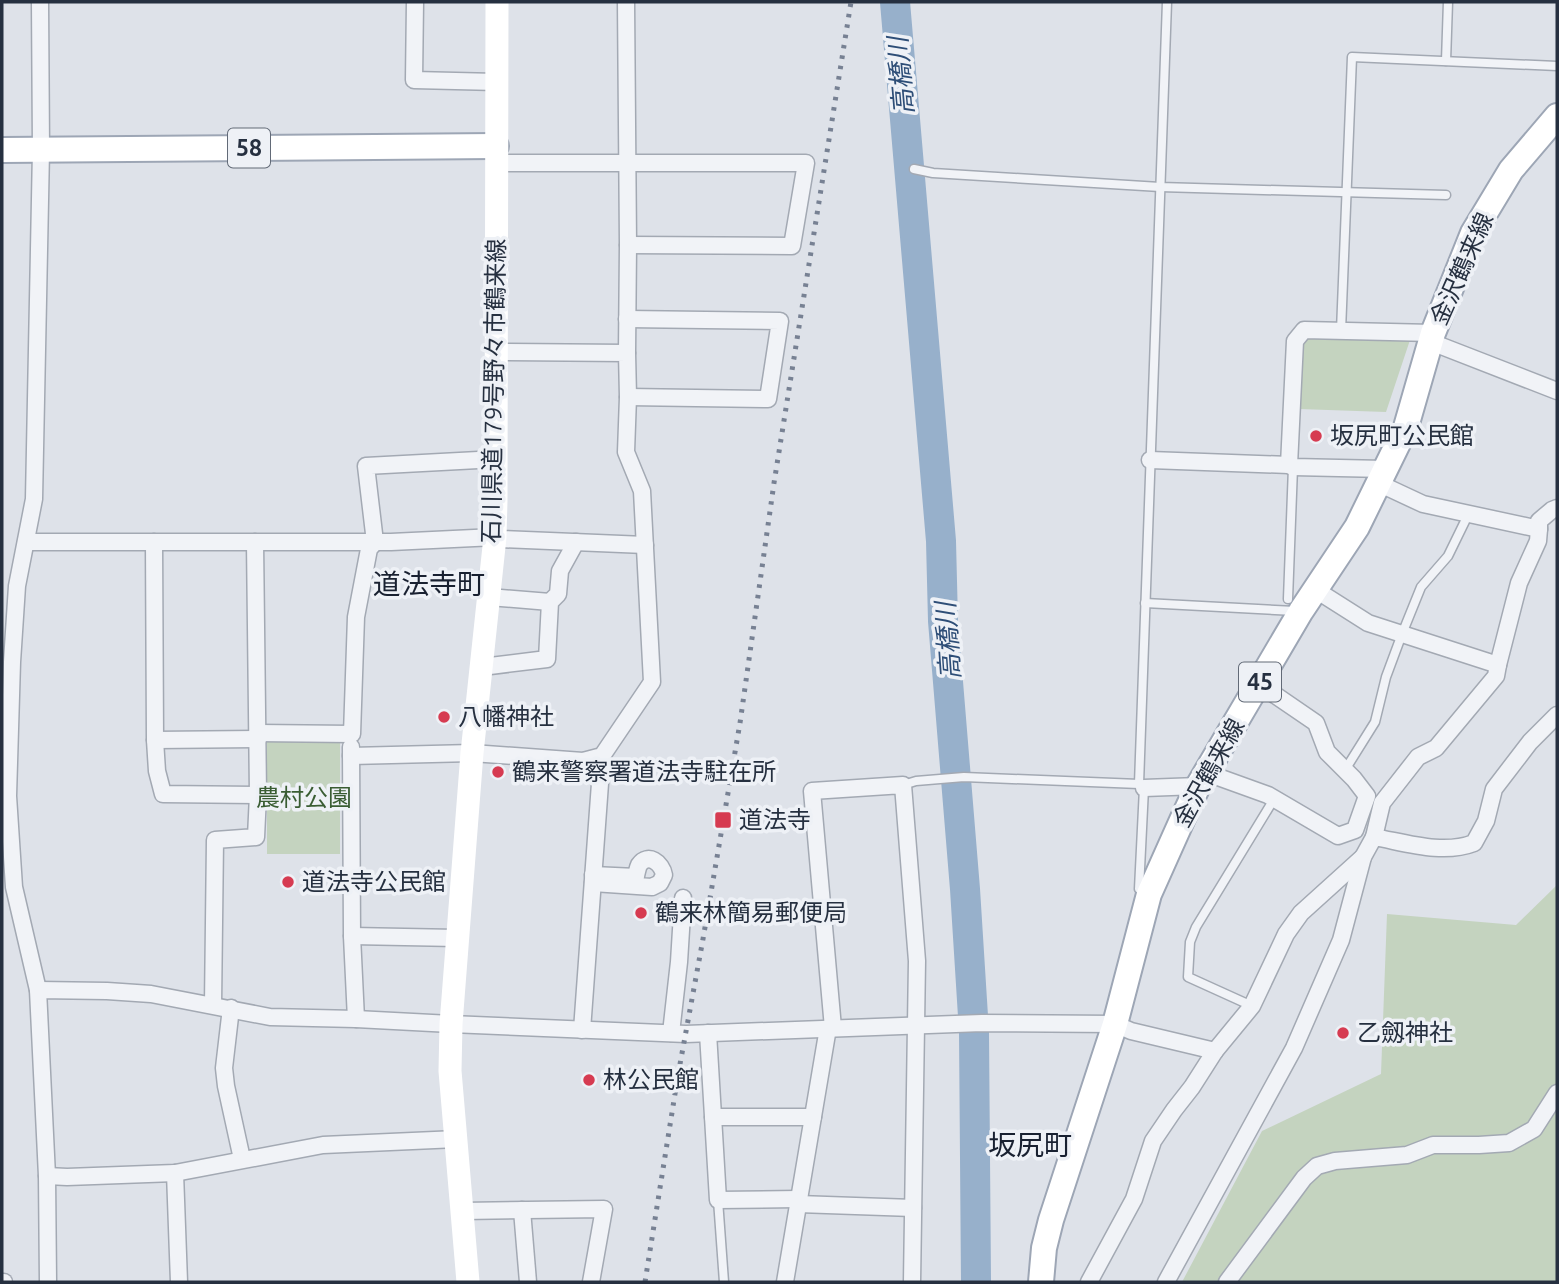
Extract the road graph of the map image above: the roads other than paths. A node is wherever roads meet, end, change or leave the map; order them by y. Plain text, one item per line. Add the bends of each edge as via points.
1 (40, 2) edge
2 (415, 2) edge
3 (497, 2) edge
4 (626, 2) edge
5 (1167, 2) edge
6 (1448, 2) edge
7 (1446, 61) junction
8 (1557, 66) edge
9 (497, 82) junction
10 (1557, 116) edge
11 (2, 150) edge
12 (41, 150) junction
13 (496, 154) junction
14 (627, 163) junction
15 (914, 169) dead end
16 (1160, 187) junction
17 (1346, 192) junction
18 (1446, 195) dead end
19 (628, 245) junction
20 (627, 319) junction
21 (1341, 331) junction
22 (1432, 338) junction
23 (496, 352) junction
24 (627, 353) junction
25 (1557, 391) edge
26 (628, 397) junction
27 (496, 459) junction
28 (1150, 460) junction
29 (1291, 466) junction
30 (1382, 476) junction
31 (1557, 509) edge
32 (1468, 515) junction
33 (1539, 529) junction
34 (495, 537) junction
35 (26, 542) junction
36 (154, 542) junction
37 (255, 542) junction
38 (375, 542) junction
39 (576, 542) junction
40 (645, 545) junction
41 (1316, 590) junction
42 (489, 597) junction
43 (550, 602) junction
44 (1144, 603) junction
45 (1294, 605) junction
46 (1402, 634) junction
47 (1498, 665) junction
48 (482, 667) junction
49 (1259, 684) junction
50 (1557, 715) edge
51 (352, 734) junction
52 (258, 736) junction
53 (155, 740) junction
54 (472, 753) junction
55 (351, 756) junction
56 (602, 756) junction
57 (1345, 770) junction
58 (1202, 779) junction
59 (903, 785) junction
60 (1141, 786) junction
61 (258, 795) junction
62 (5, 796) edge
63 (1274, 799) junction
64 (1374, 837) junction
65 (1363, 857) junction
66 (1149, 894) junction
67 (682, 898) dead end
68 (352, 936) junction
69 (457, 938) junction
70 (38, 990) junction
71 (213, 1005) junction
72 (1252, 1006) junction
73 (231, 1008) junction
74 (356, 1018) junction
75 (450, 1024) junction
76 (1115, 1024) junction
77 (916, 1025) junction
78 (831, 1028) junction
79 (582, 1030) junction
80 (671, 1033) junction
81 (708, 1034) junction
82 (1215, 1051) junction
83 (1557, 1093) edge
84 (713, 1117) junction
85 (813, 1117) junction
86 (457, 1139) junction
87 (242, 1159) junction
88 (176, 1173) junction
89 (47, 1176) junction
90 (718, 1200) junction
91 (798, 1202) junction
92 (913, 1208) junction
93 (522, 1210) junction
94 (463, 1211) junction
95 (48, 1282) edge
96 (179, 1282) edge
97 (468, 1282) edge
98 (528, 1282) edge
99 (591, 1282) edge
100 (724, 1282) edge
101 (785, 1282) edge
102 (912, 1282) edge
103 (1041, 1282) edge
104 (1089, 1282) edge
105 (1166, 1282) edge
106 (1227, 1282) edge

1 - 12 street
2 - 9 street via 414,80
3 - 9 main road, 石川県道179号野々市鶴来線
4 - 14 street
5 - 16 lane
6 - 7 lane
7 - 8 lane
7 - 17 lane via 1352,57
9 - 13 main road, 石川県道179号野々市鶴来線
10 - 22 main road, 金沢鶴来線 / 45 via 1511,170 1473,233
11 - 12 main road, 58
12 - 13 main road, 58
12 - 35 street via 34,499
13 - 14 street
13 - 23 main road, 石川県道179号野々市鶴来線
14 - 19 street
14 - 19 street via 806,163 792,246
15 - 16 lane
16 - 17 lane
16 - 28 lane
17 - 18 lane
17 - 21 lane
19 - 20 street
20 - 24 street
20 - 26 street via 780,321 768,399
21 - 22 street
21 - 29 street via 1304,330 1295,341
22 - 25 street
22 - 30 main road, 金沢鶴来線 / 45 via 1406,427
23 - 24 street
23 - 27 main road, 石川県道179号野々市鶴来線
24 - 26 street
26 - 40 street via 626,452 642,491
27 - 34 main road, 石川県道179号野々市鶴来線
27 - 38 street via 366,466
28 - 29 street
28 - 44 lane
29 - 30 street
29 - 45 lane
30 - 32 street via 1423,504
30 - 41 main road, 金沢鶴来線 / 45 via 1357,527
31 - 33 street via 1539,521
32 - 33 street
32 - 46 lane via 1448,556 1421,587
33 - 47 street via 1519,583
34 - 38 street
34 - 39 street
34 - 42 main road, 石川県道179号野々市鶴来線
35 - 36 street
35 - 62 street via 17,586
36 - 37 street
36 - 53 street
37 - 38 street
37 - 52 street
38 - 51 street via 369,549 356,618
39 - 40 street
39 - 43 street via 560,571 558,594
40 - 56 street via 652,681
41 - 45 main road, 金沢鶴来線 / 45
41 - 46 street via 1368,623
42 - 43 street
42 - 48 main road, 石川県道179号野々市鶴来線
43 - 48 street via 547,659
44 - 45 lane
44 - 60 lane
45 - 49 main road, 金沢鶴来線 / 45
46 - 47 street
46 - 57 lane via 1375,722
47 - 64 street via 1496,676 1436,748 1418,757 1382,803
48 - 54 main road, 石川県道179号野々市鶴来線
49 - 57 street via 1316,723 1327,752
49 - 58 main road, 金沢鶴来線 / 45
50 - 64 street via 1494,789 1475,843 1442,849
51 - 52 street
51 - 55 street
52 - 53 street
52 - 61 street
53 - 61 street via 163,794
54 - 55 street
54 - 56 street via 583,761
54 - 69 main road, 石川県道179号野々市鶴来線
55 - 68 street
56 - 79 street
57 - 63 street via 1367,796 1355,830 1338,836
58 - 60 street
58 - 63 street
58 - 66 main road, 金沢鶴来線 / 45
59 - 60 lane via 960,778
59 - 77 street via 917,961
59 - 78 street via 812,791
60 - 66 lane via 1139,888
61 - 71 street via 256,837 215,840
62 - 70 street via 14,887
63 - 72 lane via 1190,942 1188,977
64 - 65 street
65 - 72 street via 1301,913
65 - 105 street via 1341,940 1294,1048
66 - 76 main road, 金沢鶴来線 / 45
67 - 80 street
68 - 69 street
68 - 74 street
69 - 75 main road, 石川県道179号野々市鶴来線
70 - 71 street via 151,994
70 - 89 street
71 - 73 street
72 - 82 street
73 - 74 street via 270,1017
73 - 87 street via 224,1068
74 - 75 street
75 - 79 street
75 - 86 main road, 石川県道179号野々市鶴来線
76 - 77 street
76 - 82 street
76 - 103 main road, 金沢鶴来線 / 45 via 1051,1220
77 - 78 street
77 - 92 street
78 - 81 street
78 - 85 street
79 - 80 street
80 - 81 street
81 - 84 street
82 - 104 street via 1153,1141 1134,1199
83 - 106 street via 1534,1129 1509,1143 1433,1145 1407,1155 1317,1166
84 - 85 street
84 - 90 street
85 - 91 street
86 - 87 street via 323,1145
86 - 94 main road, 石川県道179号野々市鶴来線
87 - 88 street
88 - 89 street
88 - 96 street
89 - 95 street
90 - 91 street
90 - 100 lane
91 - 92 street
91 - 101 street
92 - 102 street
93 - 94 street
93 - 98 street
93 - 99 street via 604,1209
94 - 97 main road, 石川県道179号野々市鶴来線

